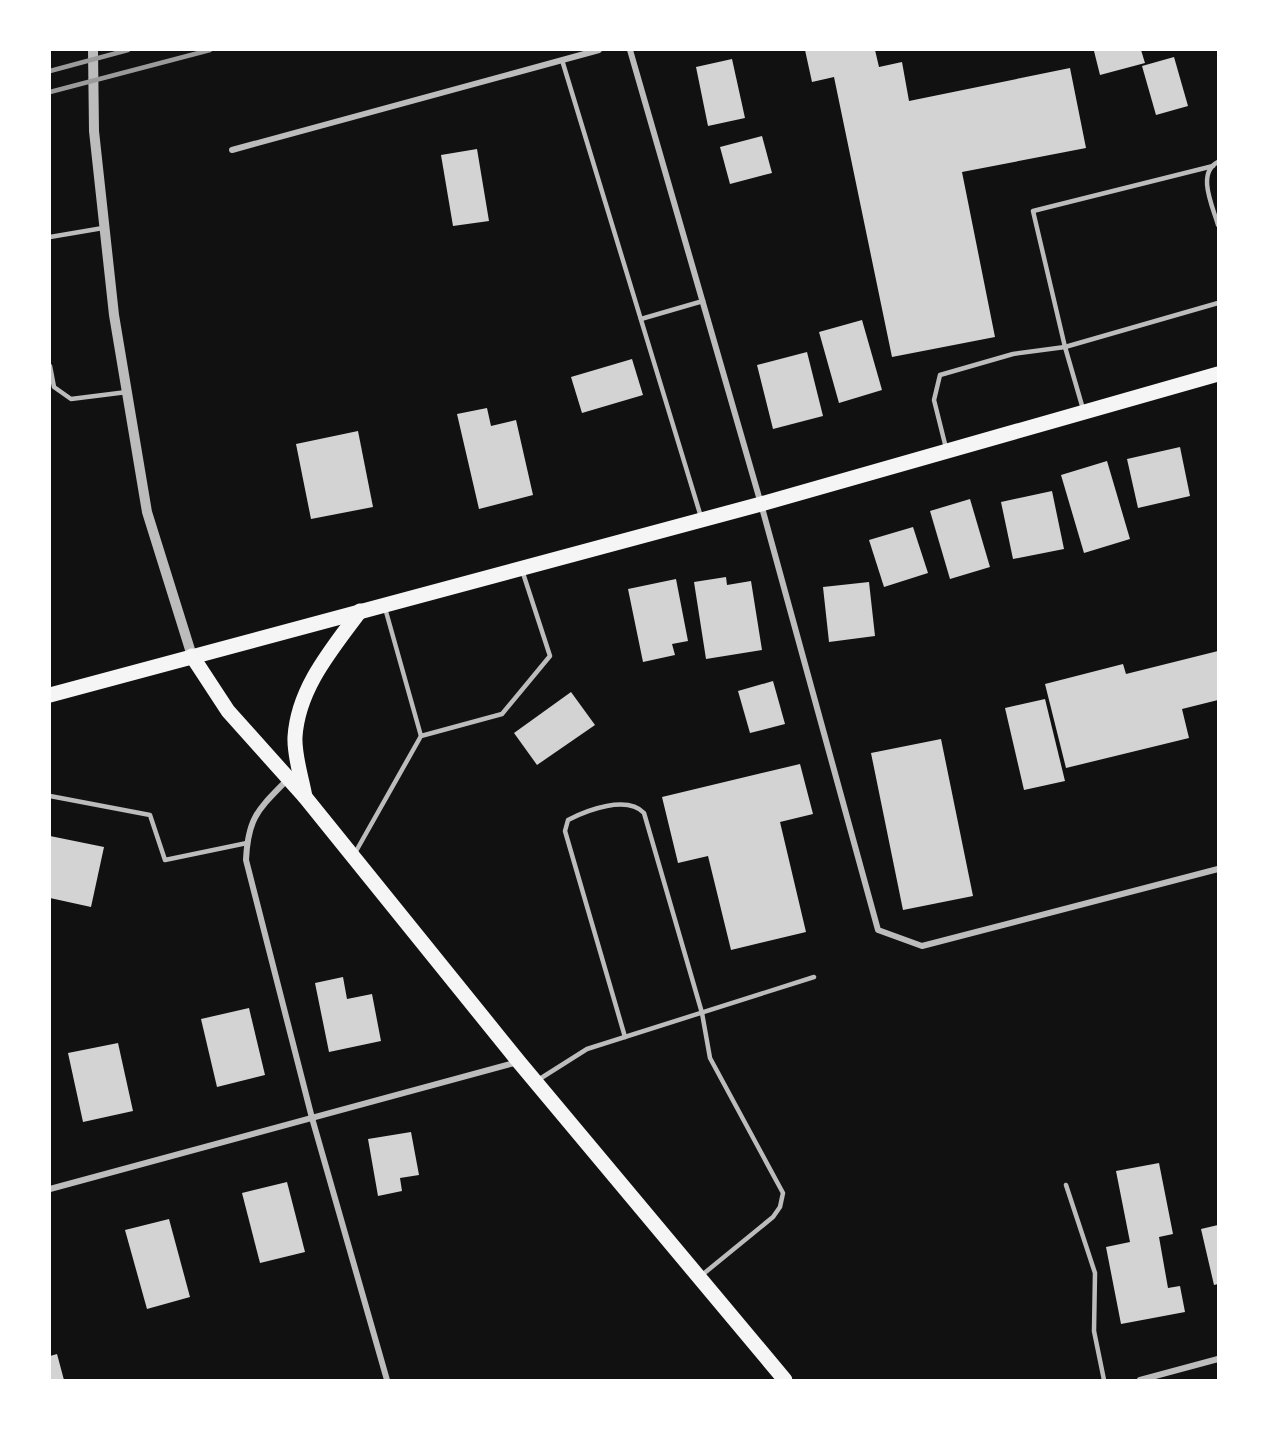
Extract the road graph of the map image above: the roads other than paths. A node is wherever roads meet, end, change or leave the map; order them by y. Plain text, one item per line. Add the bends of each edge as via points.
1 (93, 50) edge
2 (599, 50) edge
3 (630, 50) edge
4 (562, 60) junction
5 (232, 150) dead end
6 (1218, 162) edge
7 (1213, 166) junction
8 (1218, 225) edge
9 (104, 227) junction
10 (50, 237) edge
11 (703, 301) junction
12 (1218, 303) edge
13 (641, 319) junction
14 (1065, 347) junction
15 (50, 366) edge
16 (1218, 374) edge
17 (127, 392) junction
18 (1084, 412) junction
19 (946, 451) junction
20 (761, 504) junction
21 (702, 519) junction
22 (522, 568) junction
23 (384, 605) junction
24 (360, 611) junction
25 (192, 656) junction
26 (50, 695) edge
27 (421, 736) junction
28 (288, 779) junction
29 (50, 796) edge
30 (305, 797) junction
31 (247, 843) junction
32 (353, 856) junction
33 (1218, 869) edge
34 (814, 977) dead end
35 (702, 1013) junction
36 (626, 1037) junction
37 (519, 1062) junction
38 (536, 1082) junction
39 (312, 1118) junction
40 (1066, 1185) dead end
41 (50, 1189) edge
42 (699, 1277) junction
43 (1218, 1359) edge
44 (387, 1380) edge
45 (785, 1380) edge
46 (1104, 1380) edge
47 (1140, 1380) edge

1 - 9 street via 94,131
2 - 4 street
3 - 11 street
4 - 5 street
4 - 13 lane
6 - 7 lane
7 - 8 lane via 1207,185
7 - 14 lane via 1033,211
9 - 10 lane
9 - 17 street
11 - 13 lane
11 - 20 street
12 - 14 lane
13 - 21 lane
14 - 18 lane
14 - 19 lane via 1012,354 940,375 934,399
15 - 17 lane via 54,387 71,399
16 - 18 main road
17 - 25 street via 147,512
18 - 19 main road
19 - 20 main road
20 - 21 main road
20 - 33 street via 878,930 922,946
21 - 22 main road
22 - 23 main road
22 - 27 lane via 550,656 502,714
23 - 24 main road
23 - 27 lane
24 - 25 main road
24 - 30 main road via 313,677 300,709 294,739
25 - 26 main road
25 - 28 main road via 228,711
27 - 32 lane
28 - 30 main road
28 - 31 street via 256,812
29 - 31 lane via 150,815 165,860
30 - 32 main road
31 - 39 street via 246,860
32 - 37 main road
34 - 35 lane
35 - 36 lane
35 - 36 lane via 644,813 638,806 621,804 579,814 568,819 565,831
35 - 42 lane via 710,1058 783,1193 780,1207 772,1217
36 - 38 lane via 587,1049
37 - 38 main road
37 - 39 street
38 - 42 main road
39 - 41 street
39 - 44 street
40 - 46 lane via 1095,1273 1094,1330
42 - 45 main road
43 - 47 street

